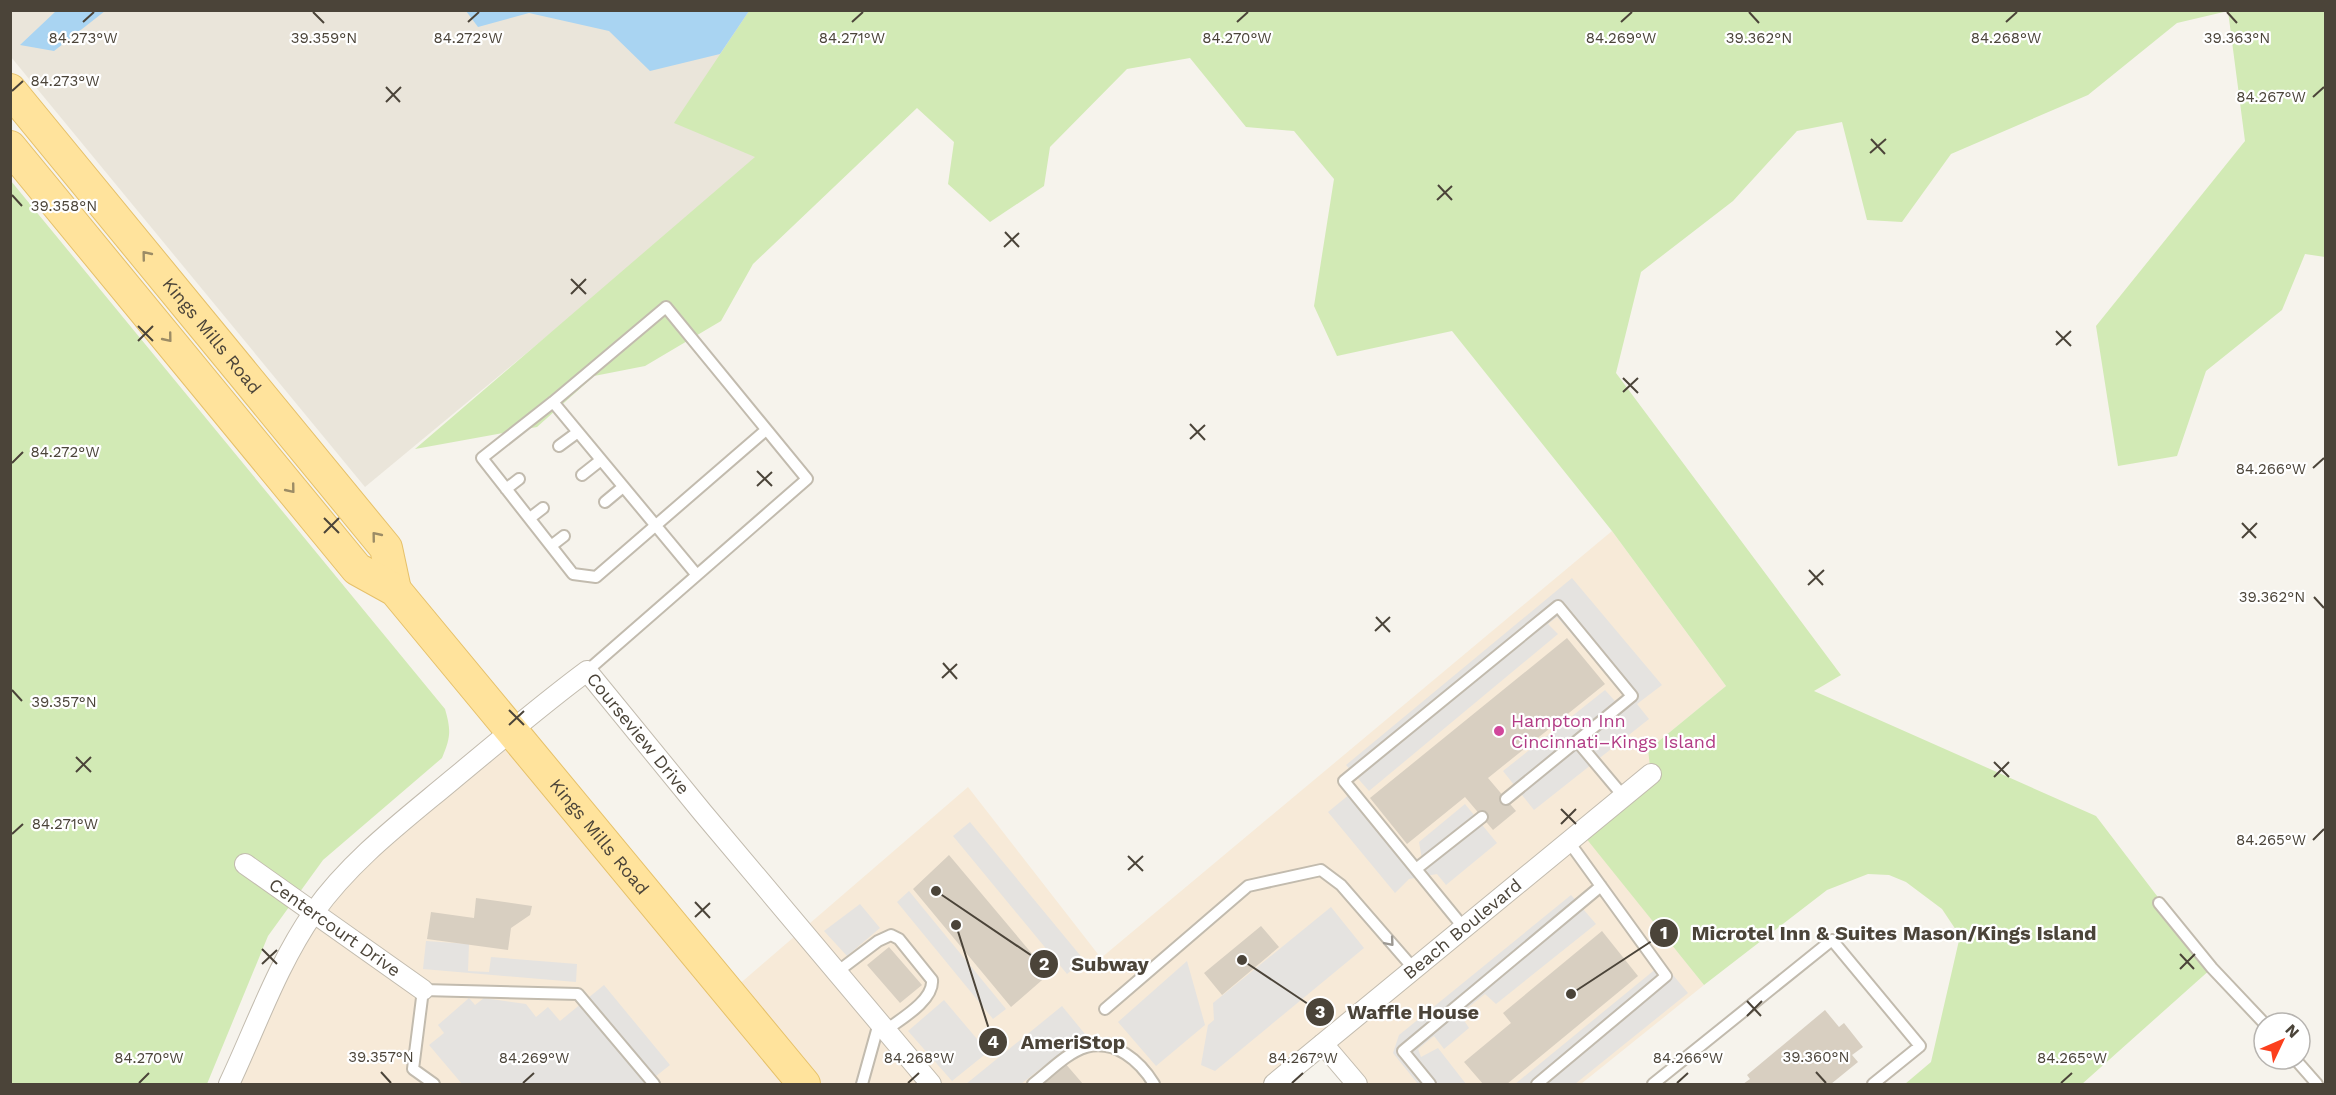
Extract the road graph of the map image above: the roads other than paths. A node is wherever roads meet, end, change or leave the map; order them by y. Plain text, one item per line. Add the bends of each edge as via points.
1 (10, 90) edge
2 (10, 147) edge
3 (553, 402) junction
4 (766, 430) junction
5 (578, 432) junction
6 (559, 446) dead end
7 (601, 460) junction
8 (582, 475) dead end
9 (519, 479) dead end
10 (623, 487) junction
11 (506, 489) junction
12 (605, 502) dead end
13 (543, 508) dead end
14 (530, 518) junction
15 (655, 526) junction
16 (564, 536) dead end
17 (551, 546) junction
18 (696, 574) junction
19 (395, 590) junction
20 (587, 671) junction
21 (512, 731) junction
22 (1577, 741) junction
23 (1651, 774) dead end
24 (1624, 797) junction
25 (1506, 799) dead end
26 (1482, 817) dead end
27 (1569, 842) junction
28 (245, 864) dead end
29 (1416, 869) junction
30 (1601, 886) junction
31 (2159, 903) dead end
32 (313, 913) junction
33 (1464, 928) junction
34 (1414, 969) junction
35 (837, 972) junction
36 (423, 990) junction
37 (1106, 1010) dead end
38 (2253, 1011) edge
39 (882, 1027) junction
40 (1323, 1044) junction
41 (2306, 1071) edge
42 (229, 1084) edge
43 (434, 1084) edge
44 (654, 1084) edge
45 (804, 1084) edge
46 (862, 1084) edge
47 (931, 1084) edge
48 (1033, 1084) edge
49 (1154, 1084) edge
50 (1274, 1084) edge
51 (1357, 1084) edge
52 (1430, 1084) edge
53 (1537, 1084) edge
54 (1653, 1084) edge
55 (1873, 1084) edge
56 (2317, 1084) edge

19 -> 1 main road, Kings Mills Road via 386,548
2 -> 19 main road, Kings Mills Road via 357,569
3 - 4 lane via 666,307
3 - 5 lane
3 - 11 lane via 482,458
4 - 15 lane
4 - 18 lane via 807,479
5 - 6 lane
5 - 7 lane
7 - 8 lane
7 - 10 lane
9 - 11 lane
10 - 12 lane
10 - 15 lane
11 - 14 lane
13 - 14 lane
14 - 17 lane
15 - 17 lane via 596,577 573,574
15 - 18 lane
16 - 17 lane
18 - 20 lane
19 - 21 main road, Kings Mills Road
20 - 21 street, Courseview Drive
20 - 35 street, Courseview Drive
21 - 32 street, Courseview Drive via 347,871
21 - 45 main road, Kings Mills Road
22 - 24 lane
22 - 25 lane
22 - 29 lane via 1632,696 1558,606 1344,781
23 - 24 street, Beach Boulevard
24 - 27 street, Beach Boulevard
26 - 29 lane
27 - 30 lane
27 - 33 street, Beach Boulevard
28 - 32 street, Centercourt Drive
29 - 33 lane
30 - 52 lane via 1403,1051
30 - 53 lane via 1666,976
31 - 38 lane
32 - 36 street, Centercourt Drive
32 - 42 street, Courseview Drive via 285,959
33 - 34 street, Beach Boulevard
37 -> 34 lane via 1248,886 1321,870 1341,885
34 - 40 street, Beach Boulevard
35 - 39 street, Courseview Drive
35 - 39 lane via 878,941 891,935 899,939 932,980 933,988 928,997
36 - 43 lane via 413,1069
36 - 44 lane via 578,994
39 - 46 lane
39 - 47 street, Courseview Drive
40 - 50 street, Beach Boulevard
40 - 51 street
41 - 56 lane
48 - 49 lane via 1069,1055 1086,1047 1104,1046 1131,1056
54 - 55 lane via 1832,940 1920,1046

